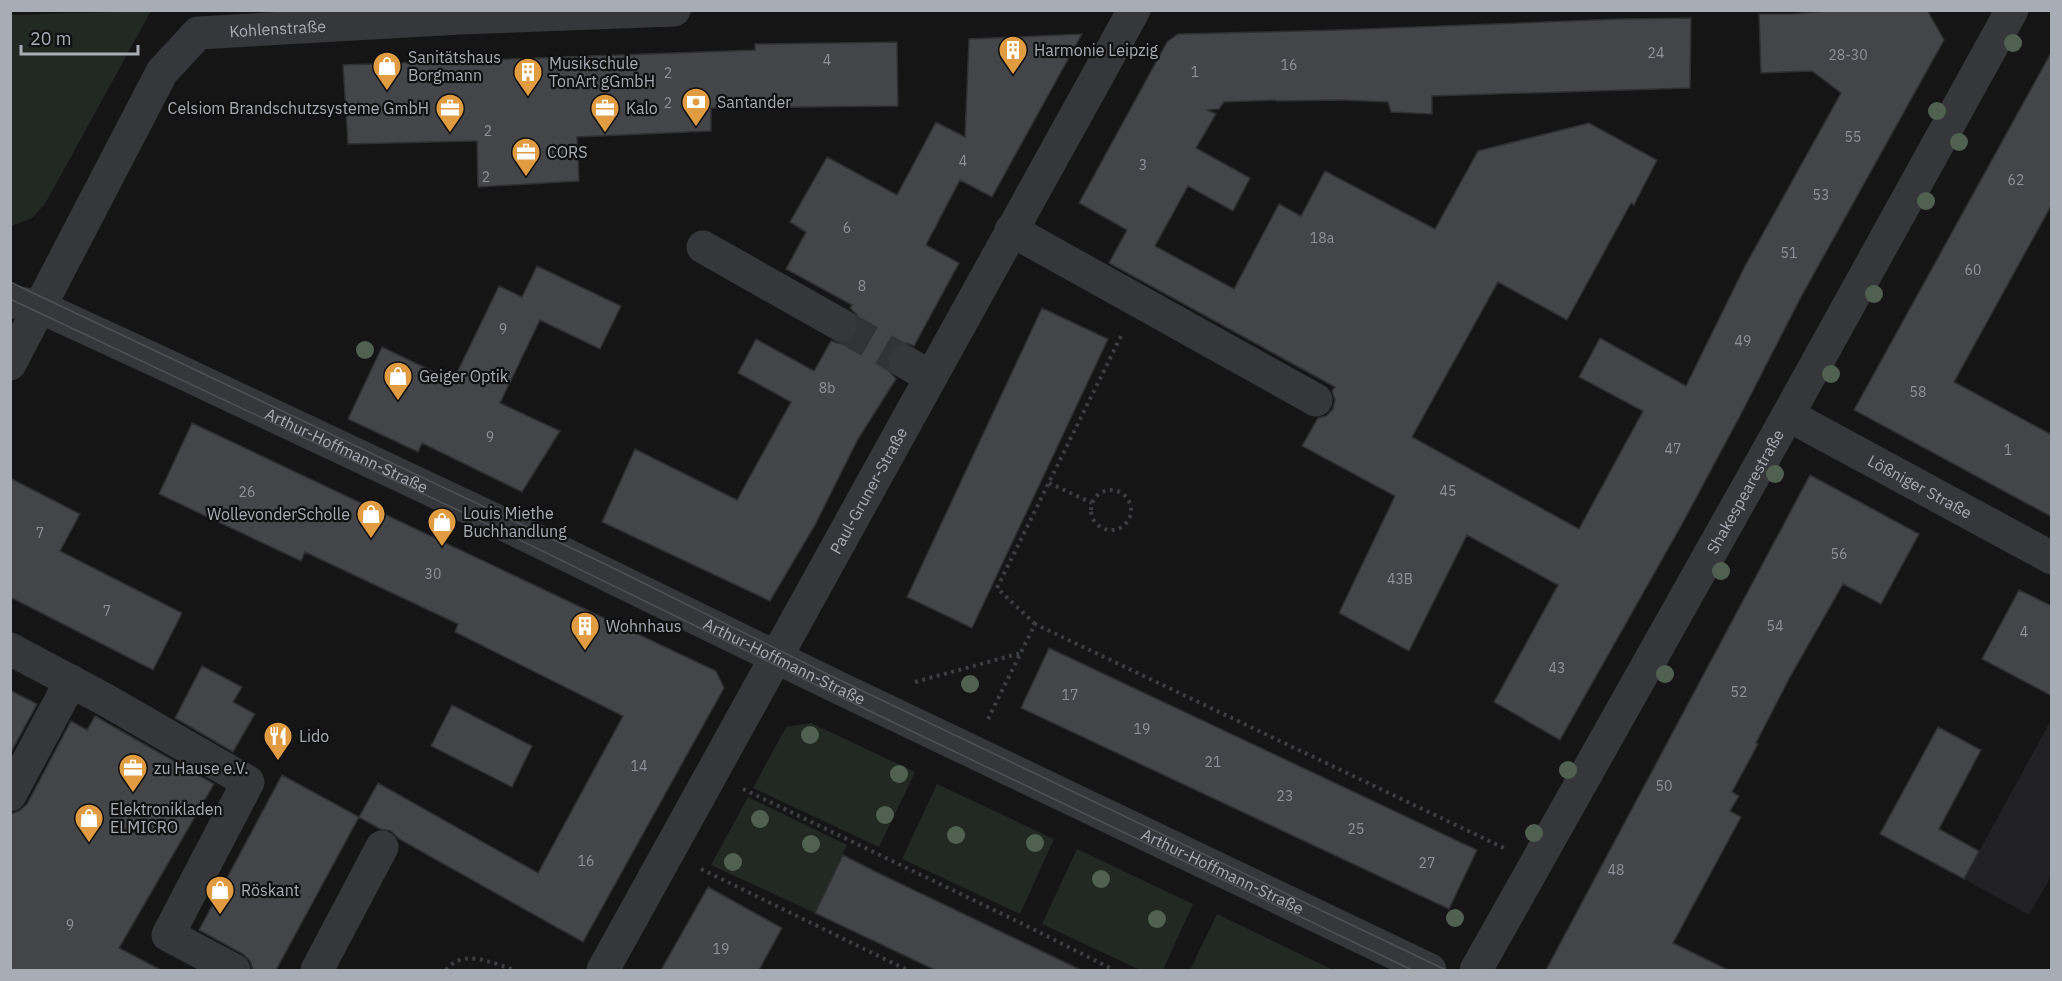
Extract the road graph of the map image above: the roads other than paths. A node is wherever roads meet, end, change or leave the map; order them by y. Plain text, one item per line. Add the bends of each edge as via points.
1 (674, 10) edge
2 (1134, 10) edge
3 (2012, 10) edge
4 (460, 14) edge
5 (1011, 230) junction
6 (703, 247) dead end
7 (10, 281) edge
8 (25, 304) edge
9 (841, 325) tunnel mouth
10 (10, 364) edge
11 (1316, 400) dead end
12 (1788, 415) junction
13 (2052, 558) edge
14 (10, 649) edge
15 (777, 658) junction
16 (71, 681) junction
17 (10, 795) edge
18 (382, 847) dead end
19 (234, 970) edge
20 (317, 970) edge
21 (603, 970) edge
22 (1430, 970) edge
23 (1476, 970) edge

1 - 4 street, Kohlenstraße
2 - 5 street, Paul-Gruner-Straße
3 - 12 street, Shakespearestraße
4 - 8 street, Kohlenstraße via 198,33 162,72
5 - 11 street
5 - 15 street, Paul-Gruner-Straße via 918,370
6 - 9 street
7 - 8 street, Arthur-Hoffmann-Straße
8 - 10 street, Kohlenstraße
8 - 15 street, Arthur-Hoffmann-Straße via 497,521
12 - 13 street, Lößniger Straße
12 - 23 street, Shakespearestraße
14 - 16 street
15 - 21 street, Paul-Gruner-Straße
15 - 22 street, Arthur-Hoffmann-Straße
16 - 17 street
16 - 19 street via 248,782 168,935
18 - 20 street

